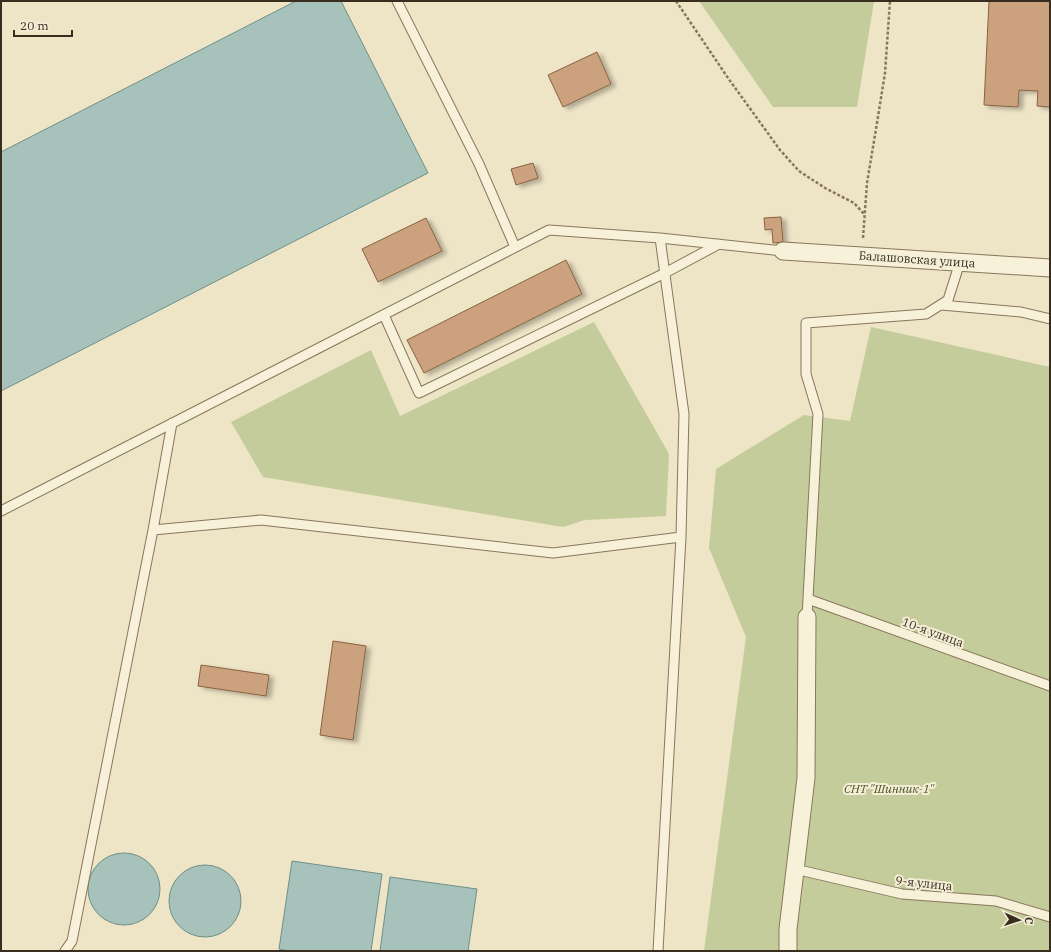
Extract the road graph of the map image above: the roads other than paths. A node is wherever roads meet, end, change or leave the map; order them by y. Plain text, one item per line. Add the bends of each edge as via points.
1 (397, 1) edge
2 (660, 238) junction
3 (719, 244) junction
4 (515, 247) junction
5 (783, 251) joint
6 (960, 262) junction
7 (1050, 268) edge
8 (665, 273) junction
9 (941, 305) junction
10 (384, 315) junction
11 (1050, 319) edge
12 (172, 424) junction
13 (1, 511) edge
14 (153, 530) junction
15 (681, 537) junction
16 (808, 599) junction
17 (807, 617) joint
18 (1050, 686) edge
19 (795, 869) junction
20 (1050, 917) edge
21 (65, 951) edge
22 (658, 951) edge
23 (788, 951) edge

1 - 4 lane via 479,164
2 - 3 lane
2 - 4 lane via 549,230
2 - 8 lane
3 - 5 lane
3 - 8 lane
4 - 10 lane
5 - 6 street, Балашовская улица
6 - 7 street, Балашовская улица
6 - 9 lane via 948,300
8 - 10 lane via 420,393
8 - 15 lane via 684,414
9 - 11 lane via 1021,312
9 - 16 lane via 926,314 806,323 806,374 818,414
10 - 12 lane
12 - 13 lane
12 - 14 lane
14 - 15 lane via 261,520 553,553
14 - 21 lane via 72,941
15 - 22 lane
16 - 17 lane
16 - 18 lane, 10-я улица
17 - 19 street via 806,778
19 - 20 lane, 9-я улица via 902,894 996,901
19 - 23 street

